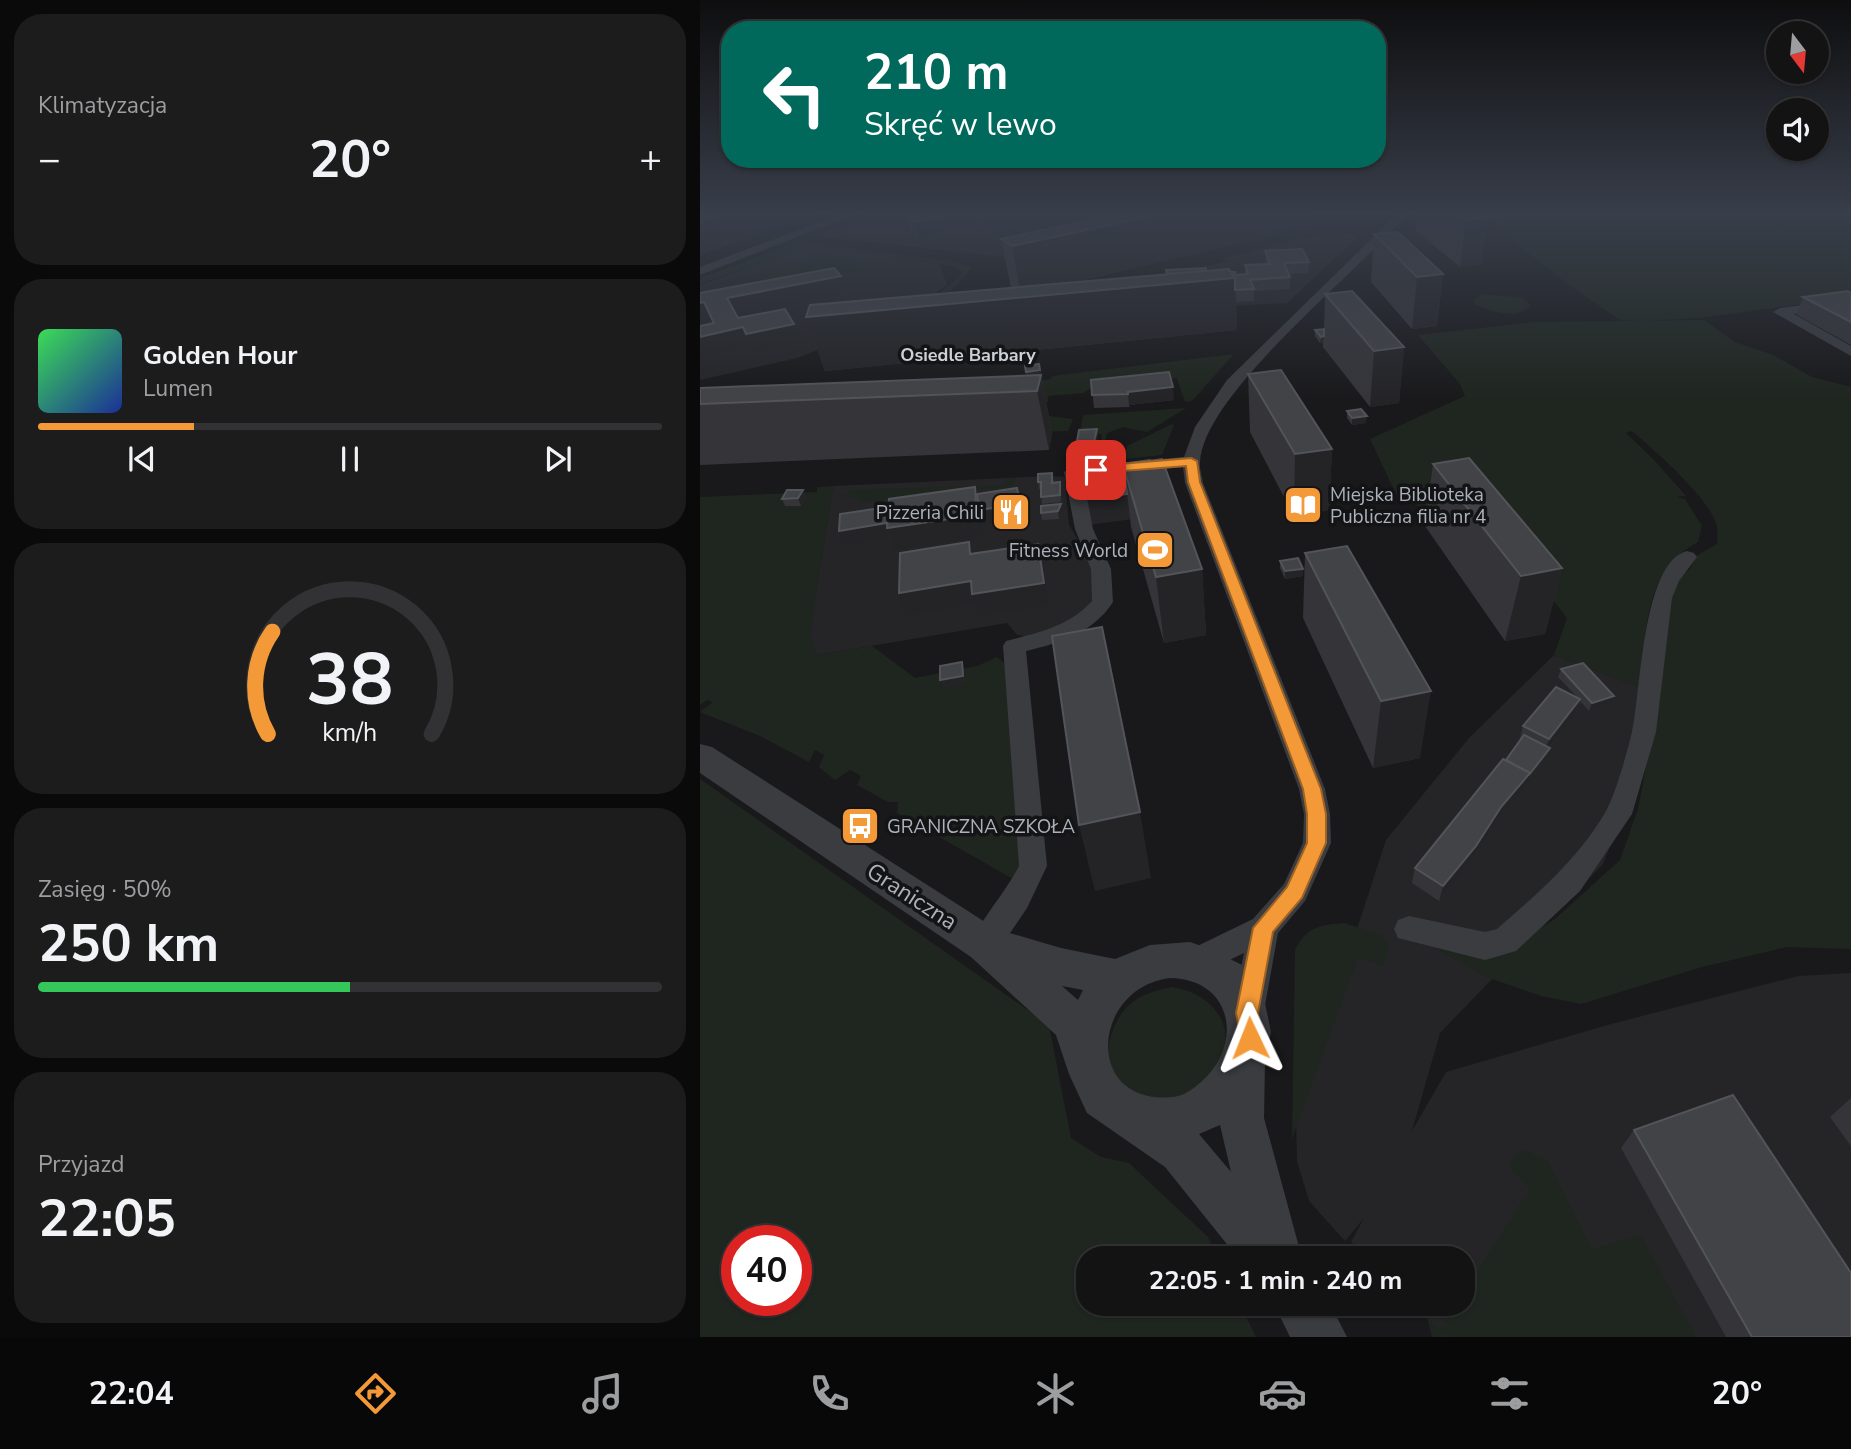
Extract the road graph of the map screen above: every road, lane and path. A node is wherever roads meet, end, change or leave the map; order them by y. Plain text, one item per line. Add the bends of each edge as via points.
1 (1339, 277) edge
2 (1851, 303) edge
3 (1851, 352) edge
4 (1191, 461) junction
5 (1687, 556) dead end
6 (700, 756) edge
7 (1264, 928) junction
8 (1409, 929) dead end
9 (985, 944) junction
10 (1196, 962) junction
11 (1119, 979) junction
12 (1247, 1013) junction
13 (1084, 1049) junction
14 (1244, 1065) junction
15 (1124, 1113) junction
16 (1260, 1246) edge
17 (1274, 1246) edge
18 (1307, 1316) edge
19 (1320, 1337) edge

1 - 4 street via 1232,383 1203,427
2 - 3 street via 1780,312
4 - 7 street via 1194,482 1312,789 1317,814 1317,843 1295,892
4 - 9 street via 1073,472 1084,529 1101,569 1102,602 1086,622 1014,646 1033,866 1017,899
5 - 8 street via 1662,598 1644,732 1619,814 1602,840 1570,882 1504,942 1485,946
6 - 9 street, Graniczna
7 - 10 street
7 - 12 street
9 - 11 street, Graniczna
9 - 13 street, Graniczna via 1070,1021
10 - 11 street via 1143,965
10 - 12 street via 1219,973 1236,990
11 - 13 street via 1100,999 1088,1023
12 - 14 street via 1250,1038
13 - 15 street via 1089,1075 1103,1097
14 - 15 street via 1221,1096 1180,1119 1151,1121
14 - 17 street via 1241,1118
15 - 16 street via 1182,1150
18 - 19 street

